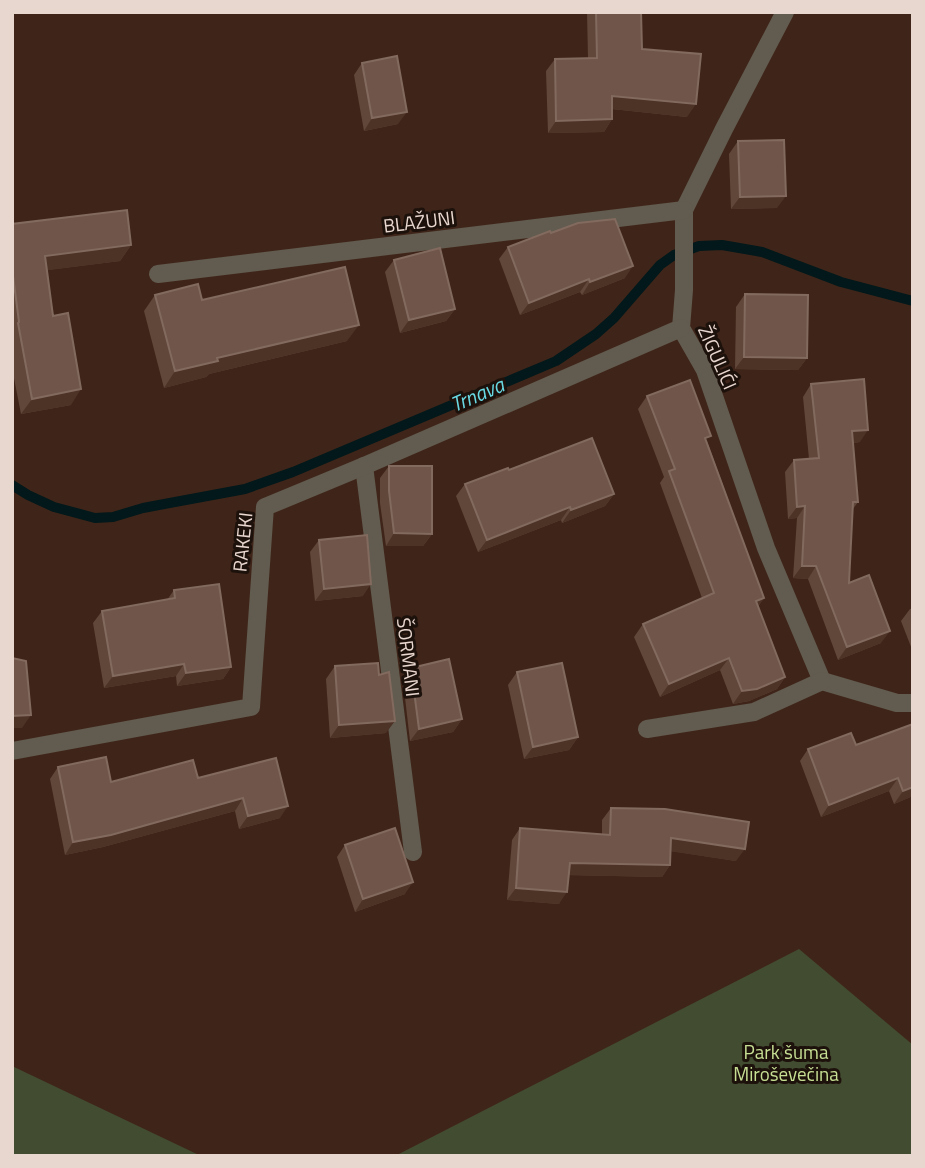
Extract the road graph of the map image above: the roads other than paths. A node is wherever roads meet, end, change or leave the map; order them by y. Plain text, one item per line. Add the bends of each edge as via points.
1 (785, 12) edge
2 (684, 217) junction
3 (158, 274) dead end
4 (681, 328) junction
5 (364, 466) junction
6 (822, 681) junction
7 (913, 703) edge
8 (647, 729) dead end
9 (12, 751) edge
10 (413, 852) dead end

1 - 2 street, ŽIGULIĆI
2 - 3 street, BLAŽUNI
2 - 4 street, ŽIGULIĆI
4 - 5 street, RAKEKI
4 - 6 street, ŽIGULIĆI via 705,370 766,548
5 - 9 street, RAKEKI via 265,507 251,707
5 - 10 street, ŠORMANI
6 - 7 street via 897,703
6 - 8 street via 754,712

